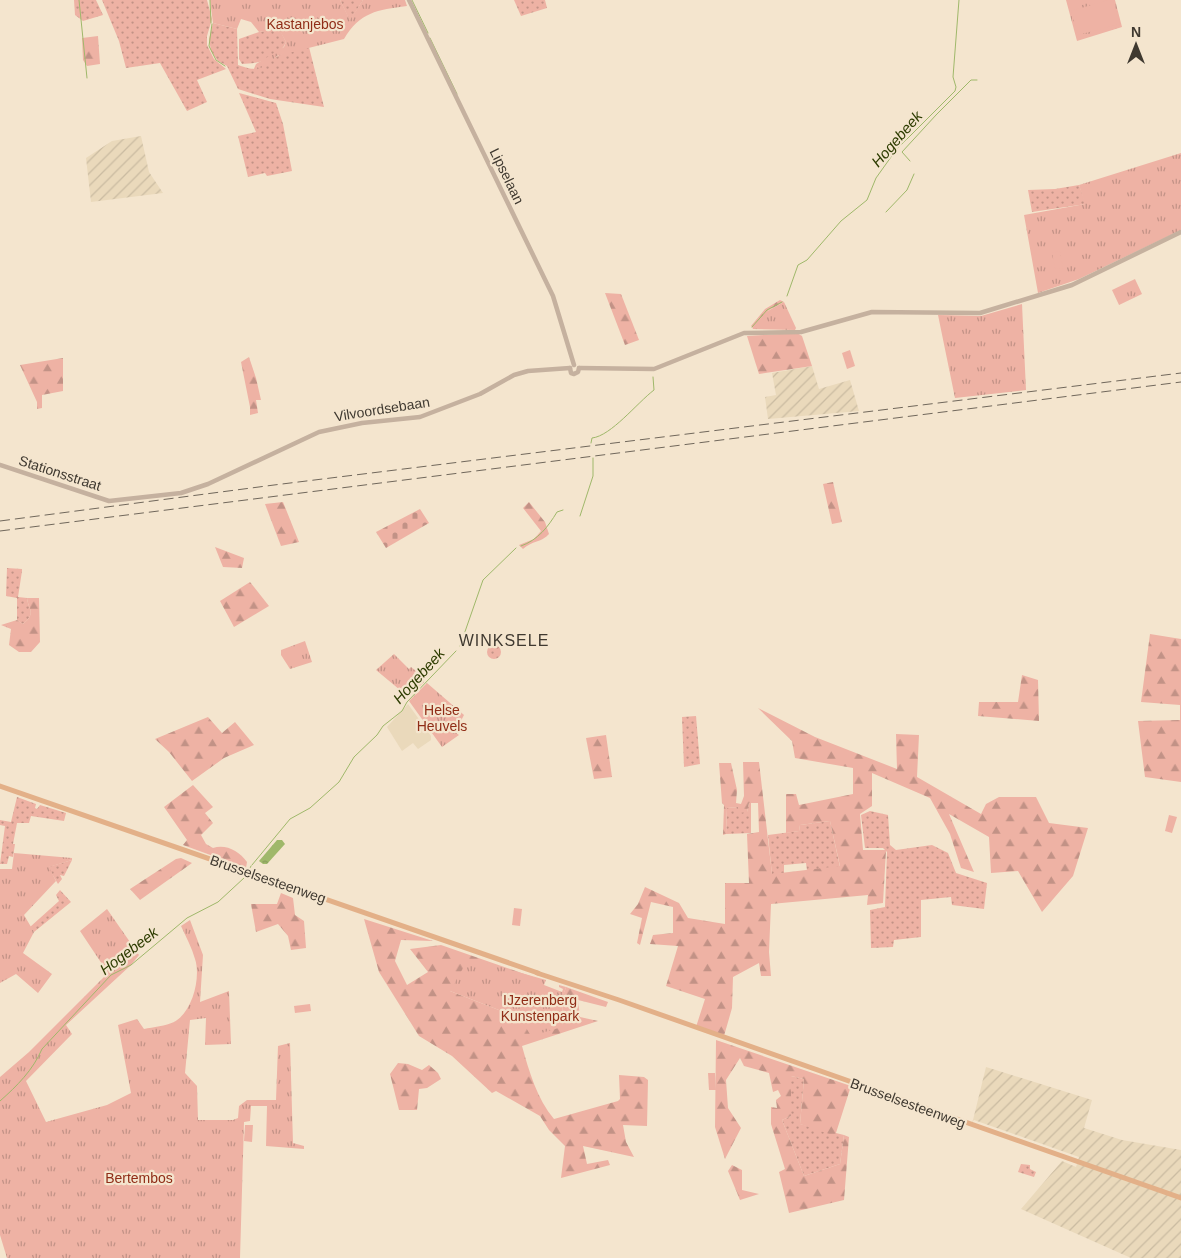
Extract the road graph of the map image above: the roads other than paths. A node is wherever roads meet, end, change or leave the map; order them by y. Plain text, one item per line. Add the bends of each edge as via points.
1 (409, 0) edge
2 (1181, 232) edge
3 (574, 367) junction
4 (0, 465) edge
5 (202, 487) joint
6 (0, 786) edge
7 (1181, 1198) edge

1 - 3 street, Lipselaan via 553,296
2 - 3 street, Vilvoordsebaan via 1072,285 980,314 872,312 801,332 747,332 654,369
3 - 5 street, Vilvoordsebaan via 514,375 472,398 420,417 355,424 319,432
4 - 5 street, Stationsstraat via 109,501
6 - 7 main road, Brusselsesteenweg

